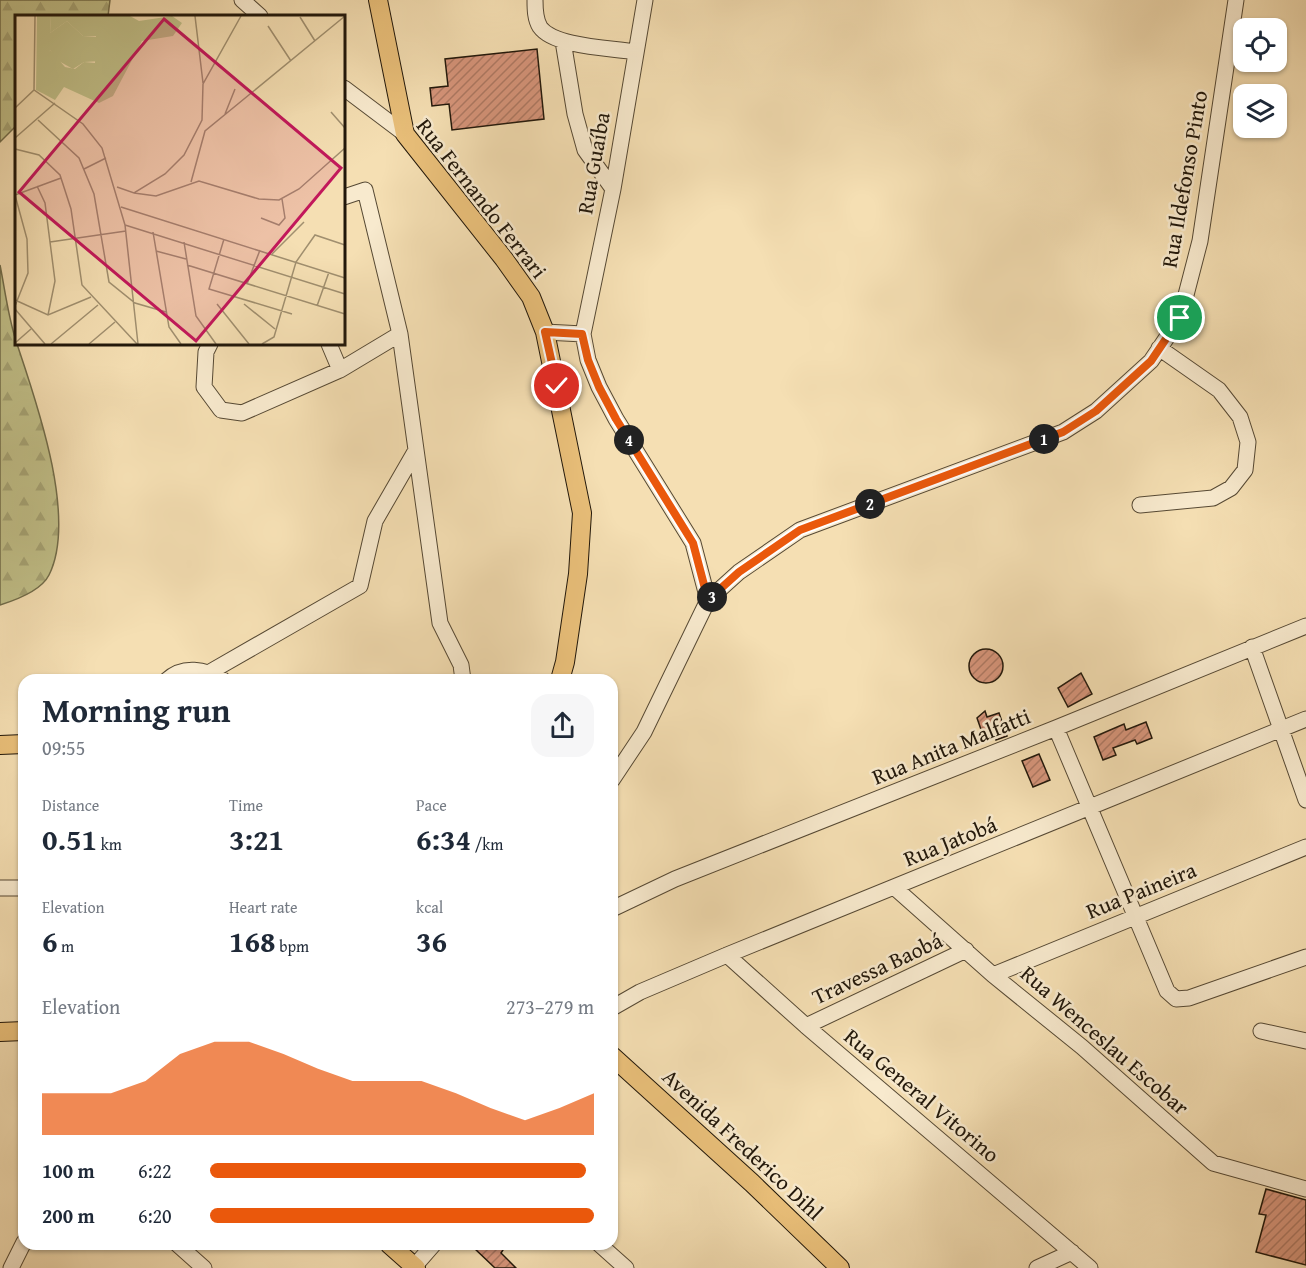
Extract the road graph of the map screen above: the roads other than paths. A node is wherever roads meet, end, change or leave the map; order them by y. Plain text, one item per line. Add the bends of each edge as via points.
1 (242, 0) edge
2 (378, 0) edge
3 (535, 0) edge
4 (645, 0) edge
5 (1236, 0) edge
6 (259, 15) edge
7 (563, 41) junction
8 (635, 52) junction
9 (345, 89) edge
10 (405, 134) junction
11 (613, 189) junction
12 (345, 197) edge
13 (545, 332) junction
14 (400, 334) junction
15 (582, 334) junction
16 (210, 345) edge
17 (329, 345) edge
18 (1159, 348) junction
19 (340, 370) junction
20 (416, 450) junction
21 (1140, 505) dead end
22 (708, 600) junction
23 (1306, 626) edge
24 (1252, 647) junction
25 (173, 674) edge
26 (208, 674) edge
27 (220, 674) edge
28 (462, 674) edge
29 (562, 674) edge
30 (1306, 719) edge
31 (1056, 728) junction
32 (1281, 729) junction
33 (18, 744) edge
34 (0, 745) edge
35 (618, 771) edge
36 (1306, 800) edge
37 (1090, 808) junction
38 (1306, 847) edge
39 (0, 888) edge
40 (18, 888) edge
41 (895, 888) junction
42 (618, 906) edge
43 (1134, 917) junction
44 (966, 950) junction
45 (727, 956) junction
46 (1306, 957) edge
47 (993, 975) junction
48 (618, 1005) edge
49 (806, 1026) junction
50 (18, 1031) edge
51 (1261, 1031) dead end
52 (0, 1032) edge
53 (1306, 1041) edge
54 (618, 1061) edge
55 (1306, 1189) edge
56 (20, 1250) edge
57 (184, 1250) edge
58 (395, 1250) edge
59 (429, 1250) edge
60 (606, 1250) edge
61 (1072, 1252) junction
62 (415, 1267) edge
63 (11, 1268) edge
64 (204, 1268) edge
65 (626, 1268) edge
66 (840, 1268) edge
67 (1037, 1268) edge
68 (1090, 1268) edge

1 - 6 street
2 - 10 main road
3 - 7 street via 540,27
4 - 8 street, Rua Guaíba
5 - 18 street, Rua Ildefonso Pinto via 1200,241 1180,318
7 - 8 street
7 - 11 street via 585,150
8 - 11 street, Rua Guaíba
9 - 10 street, Rua Fernando Ferrari
10 - 13 main road, Rua Fernando Ferrari via 531,297
11 - 15 street, Rua Guaíba
12 - 14 street via 365,190
13 - 15 street
13 - 29 main road, Rua Fernando Ferrari via 582,513 578,574
14 - 19 street
14 - 20 street
15 - 22 street, Rua Guaíba via 599,387 693,543
16 - 19 street via 204,387 221,410 242,413
17 - 19 street
18 - 21 street via 1219,390 1240,417 1248,442 1245,470 1231,488 1213,498
18 - 22 street, Rua Ildefonso Pinto via 1151,361 1096,411 1063,432 800,530 739,572
20 - 27 street via 375,521 360,586
20 - 28 street via 440,623
22 - 35 street, Rua Ildefonso Pinto via 644,732
23 - 24 street, Rua Anita Malfatti
24 - 31 street, Rua Anita Malfatti
24 - 32 street
25 - 26 street via 190,670
30 - 32 street, Rua Jatobá
31 - 37 street
31 - 42 street, Rua Anita Malfatti via 675,879
32 - 36 street
32 - 37 street, Rua Jatobá
33 - 34 main road
37 - 41 street, Rua Jatobá
37 - 43 street
38 - 43 street, Rua Paineira
39 - 40 street
41 - 44 street, Rua Wenceslau Escobar
41 - 45 street, Rua Jatobá
43 - 46 street via 1167,991 1176,999
43 - 47 street, Rua Paineira
44 - 47 street, Rua Wenceslau Escobar
44 - 49 street, Travessa Baobá
45 - 48 street, Rua Jatobá
45 - 49 street, Rua General Vitorino
47 - 55 street, Rua Wenceslau Escobar via 1082,1047 1213,1163
49 - 61 street, Rua General Vitorino
50 - 52 main road
51 - 53 street
54 - 66 main road, Avenida Frederico Dihl via 752,1182
56 - 63 street
57 - 64 street
58 - 62 main road
59 - 62 street
60 - 65 street
61 - 67 street
61 - 68 street, Rua General Vitorino

